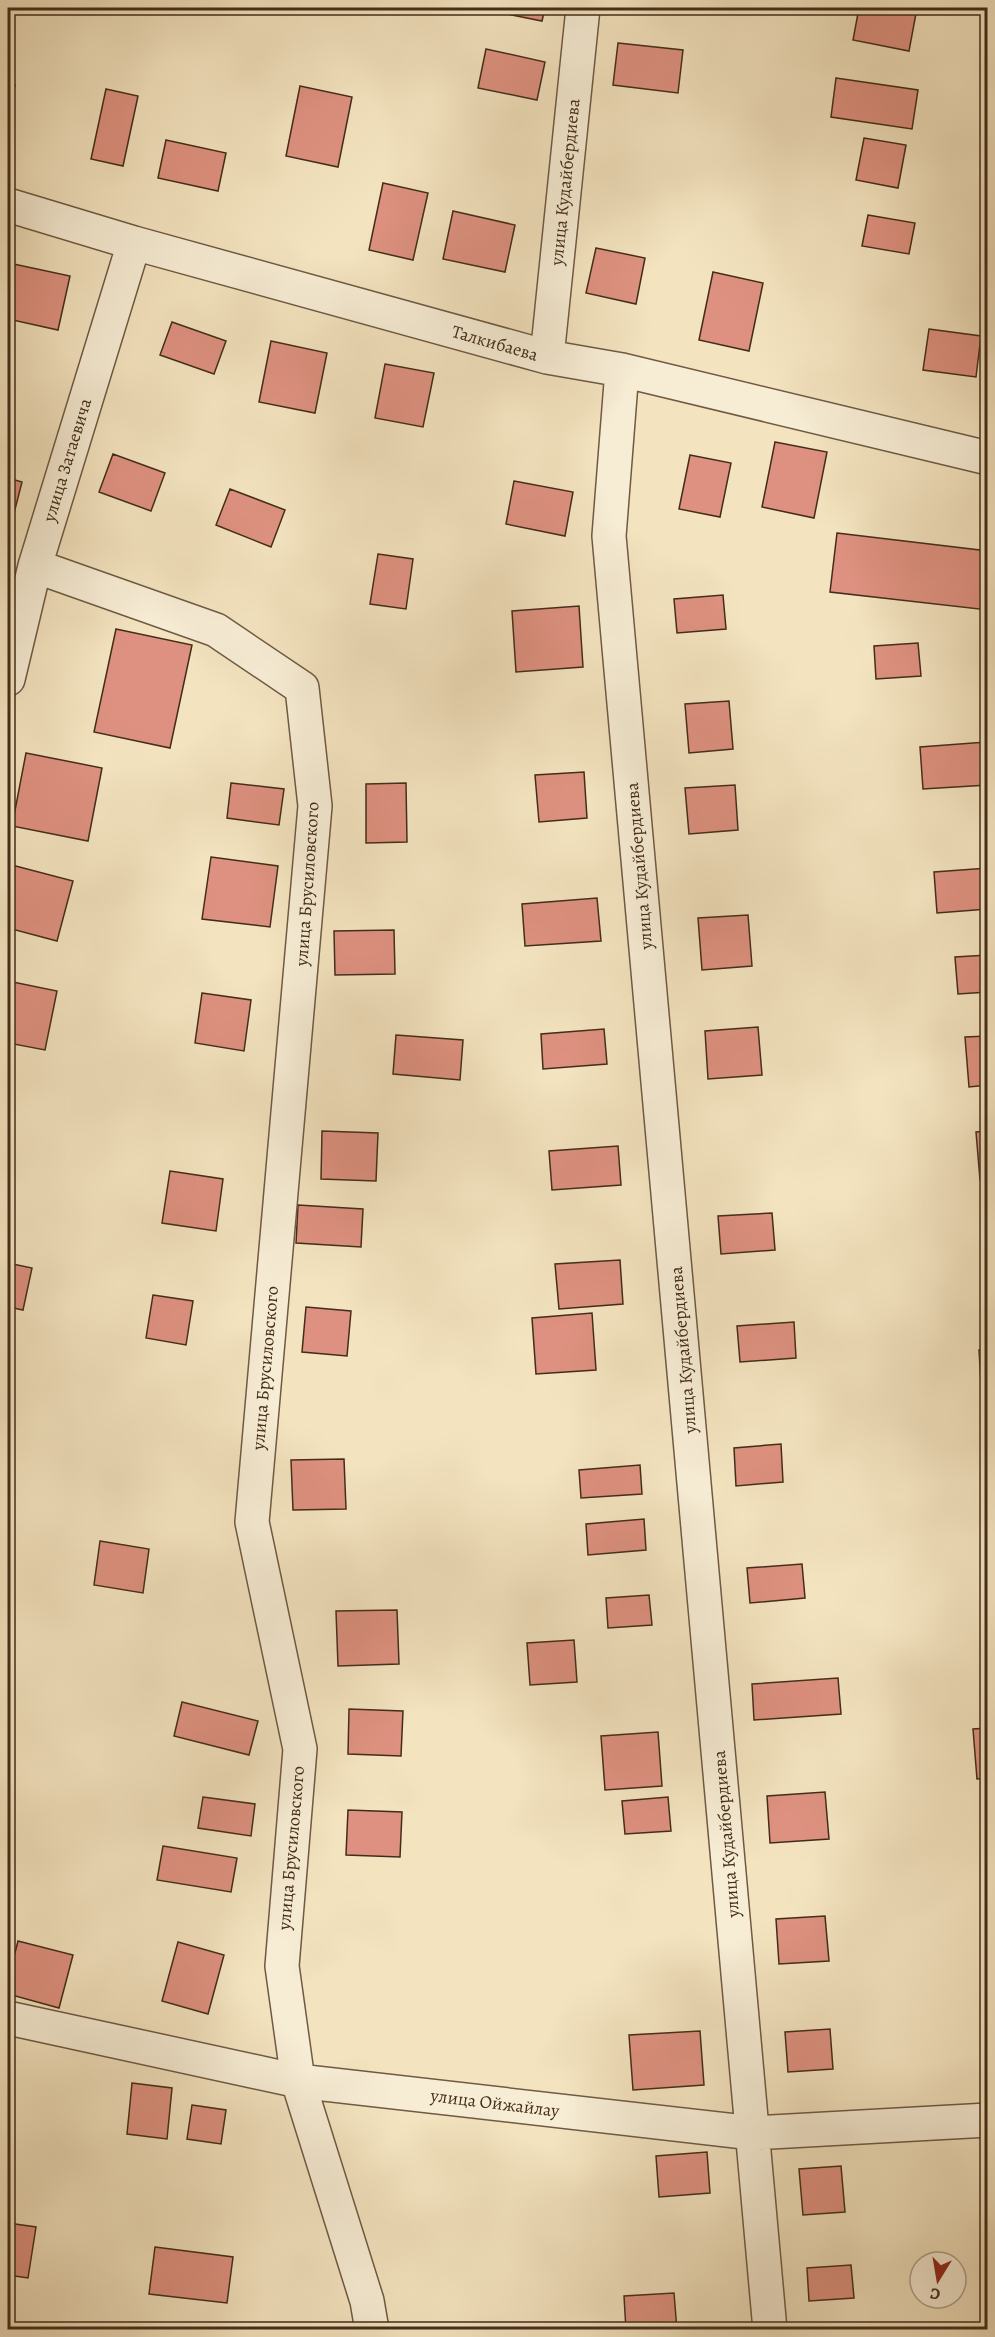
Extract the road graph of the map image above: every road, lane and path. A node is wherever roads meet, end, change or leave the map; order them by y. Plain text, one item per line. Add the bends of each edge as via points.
1 (583, 8) edge
2 (8, 205) edge
3 (134, 243) junction
4 (548, 357) junction
5 (622, 369) junction
6 (987, 458) edge
7 (35, 566) junction
8 (8, 679) edge
9 (8, 2018) edge
10 (298, 2081) junction
11 (987, 2120) edge
12 (753, 2133) junction
13 (372, 2330) edge
14 (770, 2330) edge

1 - 4 street, улица Кудайбердиева
2 - 3 street, Талкибаева
3 - 4 street, Талкибаева
3 - 7 street, улица Затаевича
4 - 5 street, Талкибаева
5 - 6 street, Талкибаева
5 - 12 street, улица Кудайбердиева via 609,536
7 - 8 street, улица Затаевича
7 - 10 street, улица Брусиловского via 216,630 302,688 315,807 252,1522 300,1749 282,1965
9 - 10 street, улица Ойжайлау
10 - 12 street, улица Ойжайлау
10 - 13 street, улица Брусиловского via 367,2301
11 - 12 street, улица Ойжайлау
12 - 14 street, улица Кудайбердиева

